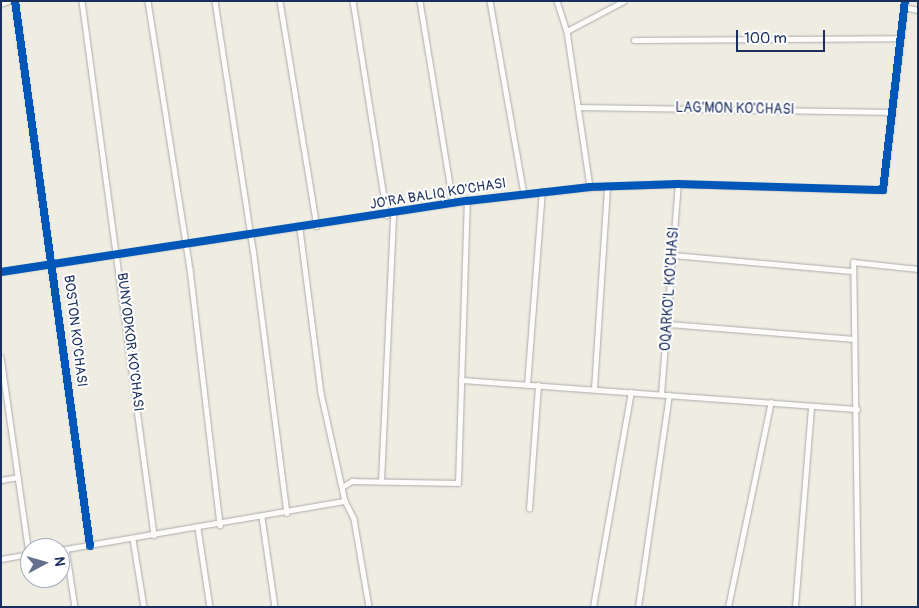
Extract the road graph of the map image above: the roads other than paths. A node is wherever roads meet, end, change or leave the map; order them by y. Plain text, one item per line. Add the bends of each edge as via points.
1 (8, 1) edge
2 (15, 1) edge
3 (82, 1) edge
4 (148, 1) edge
5 (215, 1) edge
6 (280, 1) edge
7 (353, 1) edge
8 (420, 1) edge
9 (490, 1) edge
10 (557, 1) edge
11 (624, 1) edge
12 (1, 4) edge
13 (904, 4) edge
14 (918, 10) edge
15 (567, 31) junction
16 (898, 38) junction
17 (634, 40) dead end
18 (579, 107) junction
19 (891, 112) junction
20 (678, 184) junction
21 (607, 186) junction
22 (590, 187) junction
23 (542, 192) junction
24 (524, 193) junction
25 (467, 201) junction
26 (453, 203) junction
27 (394, 214) junction
28 (387, 215) junction
29 (317, 226) junction
30 (300, 229) junction
31 (251, 237) junction
32 (186, 246) junction
33 (673, 255) junction
34 (120, 256) junction
35 (54, 265) junction
36 (918, 269) edge
37 (851, 271) junction
38 (1, 272) edge
39 (669, 324) junction
40 (854, 339) junction
41 (1, 357) edge
42 (461, 380) junction
43 (527, 384) junction
44 (538, 385) junction
45 (594, 389) junction
46 (631, 392) junction
47 (661, 394) junction
48 (669, 395) junction
49 (771, 402) junction
50 (811, 407) junction
51 (856, 409) junction
52 (18, 477) junction
53 (1, 480) edge
54 (381, 482) junction
55 (342, 487) junction
56 (345, 502) junction
57 (529, 509) dead end
58 (287, 513) junction
59 (262, 518) junction
60 (220, 525) junction
61 (198, 528) junction
62 (154, 535) junction
63 (27, 538) edge
64 (133, 539) junction
65 (90, 546) junction
66 (70, 548) edge
67 (20, 556) edge
68 (1, 560) edge
69 (70, 575) edge
70 (75, 607) edge
71 (144, 607) edge
72 (210, 607) edge
73 (275, 607) edge
74 (369, 607) edge
75 (593, 607) edge
76 (638, 607) edge
77 (728, 607) edge
78 (795, 607) edge
79 (858, 607) edge

1 - 12 street
2 - 35 street, BOSTON KO'CHASI
3 - 34 street, BUNYODKOR KO'CHASI
4 - 32 street
5 - 31 street
6 - 29 street
7 - 28 street
8 - 26 street
9 - 24 street
10 - 15 street
11 - 15 street
13 - 14 street
13 - 16 street
15 - 18 street
16 - 17 street
16 - 19 street
18 - 19 street, LAG'MON KO'CHASI
18 - 22 street
19 - 20 street, JO'RA BALIQ KO'CHASI via 883,190
20 - 21 street, JO'RA BALIQ KO'CHASI
20 - 33 street, OQARKO'L KO'CHASI
21 - 22 street, JO'RA BALIQ KO'CHASI
21 - 45 street
22 - 23 street, JO'RA BALIQ KO'CHASI
23 - 24 street, JO'RA BALIQ KO'CHASI
23 - 43 street
24 - 25 street, JO'RA BALIQ KO'CHASI
25 - 26 street, JO'RA BALIQ KO'CHASI
25 - 42 street
26 - 27 street, JO'RA BALIQ KO'CHASI
27 - 28 street, JO'RA BALIQ KO'CHASI
27 - 54 street
28 - 29 street, JO'RA BALIQ KO'CHASI
29 - 30 street, JO'RA BALIQ KO'CHASI
30 - 31 street, JO'RA BALIQ KO'CHASI
30 - 55 street via 321,393
31 - 32 street, JO'RA BALIQ KO'CHASI
31 - 58 street
32 - 34 street, JO'RA BALIQ KO'CHASI
32 - 60 street
33 - 37 street
33 - 39 street, OQARKO'L KO'CHASI
34 - 35 street, JO'RA BALIQ KO'CHASI
34 - 62 street, BUNYODKOR KO'CHASI
35 - 38 street, JO'RA BALIQ KO'CHASI
35 - 65 street, BOSTON KO'CHASI
36 - 37 street via 857,260
37 - 40 street
39 - 40 street
39 - 47 street, OQARKO'L KO'CHASI
40 - 51 street
41 - 52 street
42 - 43 street
42 - 54 street via 458,483
43 - 44 street
44 - 45 street
44 - 57 street
45 - 46 street
46 - 47 street
46 - 75 street
47 - 48 street
48 - 49 street
48 - 76 street
49 - 50 street
49 - 77 street
50 - 51 street
50 - 78 street
51 - 79 street
52 - 53 street
52 - 63 street
54 - 55 street via 352,481
55 - 56 street
56 - 58 street
56 - 74 street via 354,519
58 - 59 street
59 - 60 street
59 - 73 street
60 - 61 street
61 - 62 street
61 - 72 street
62 - 64 street
64 - 65 street
64 - 71 street
65 - 66 street
67 - 68 street
69 - 70 street

